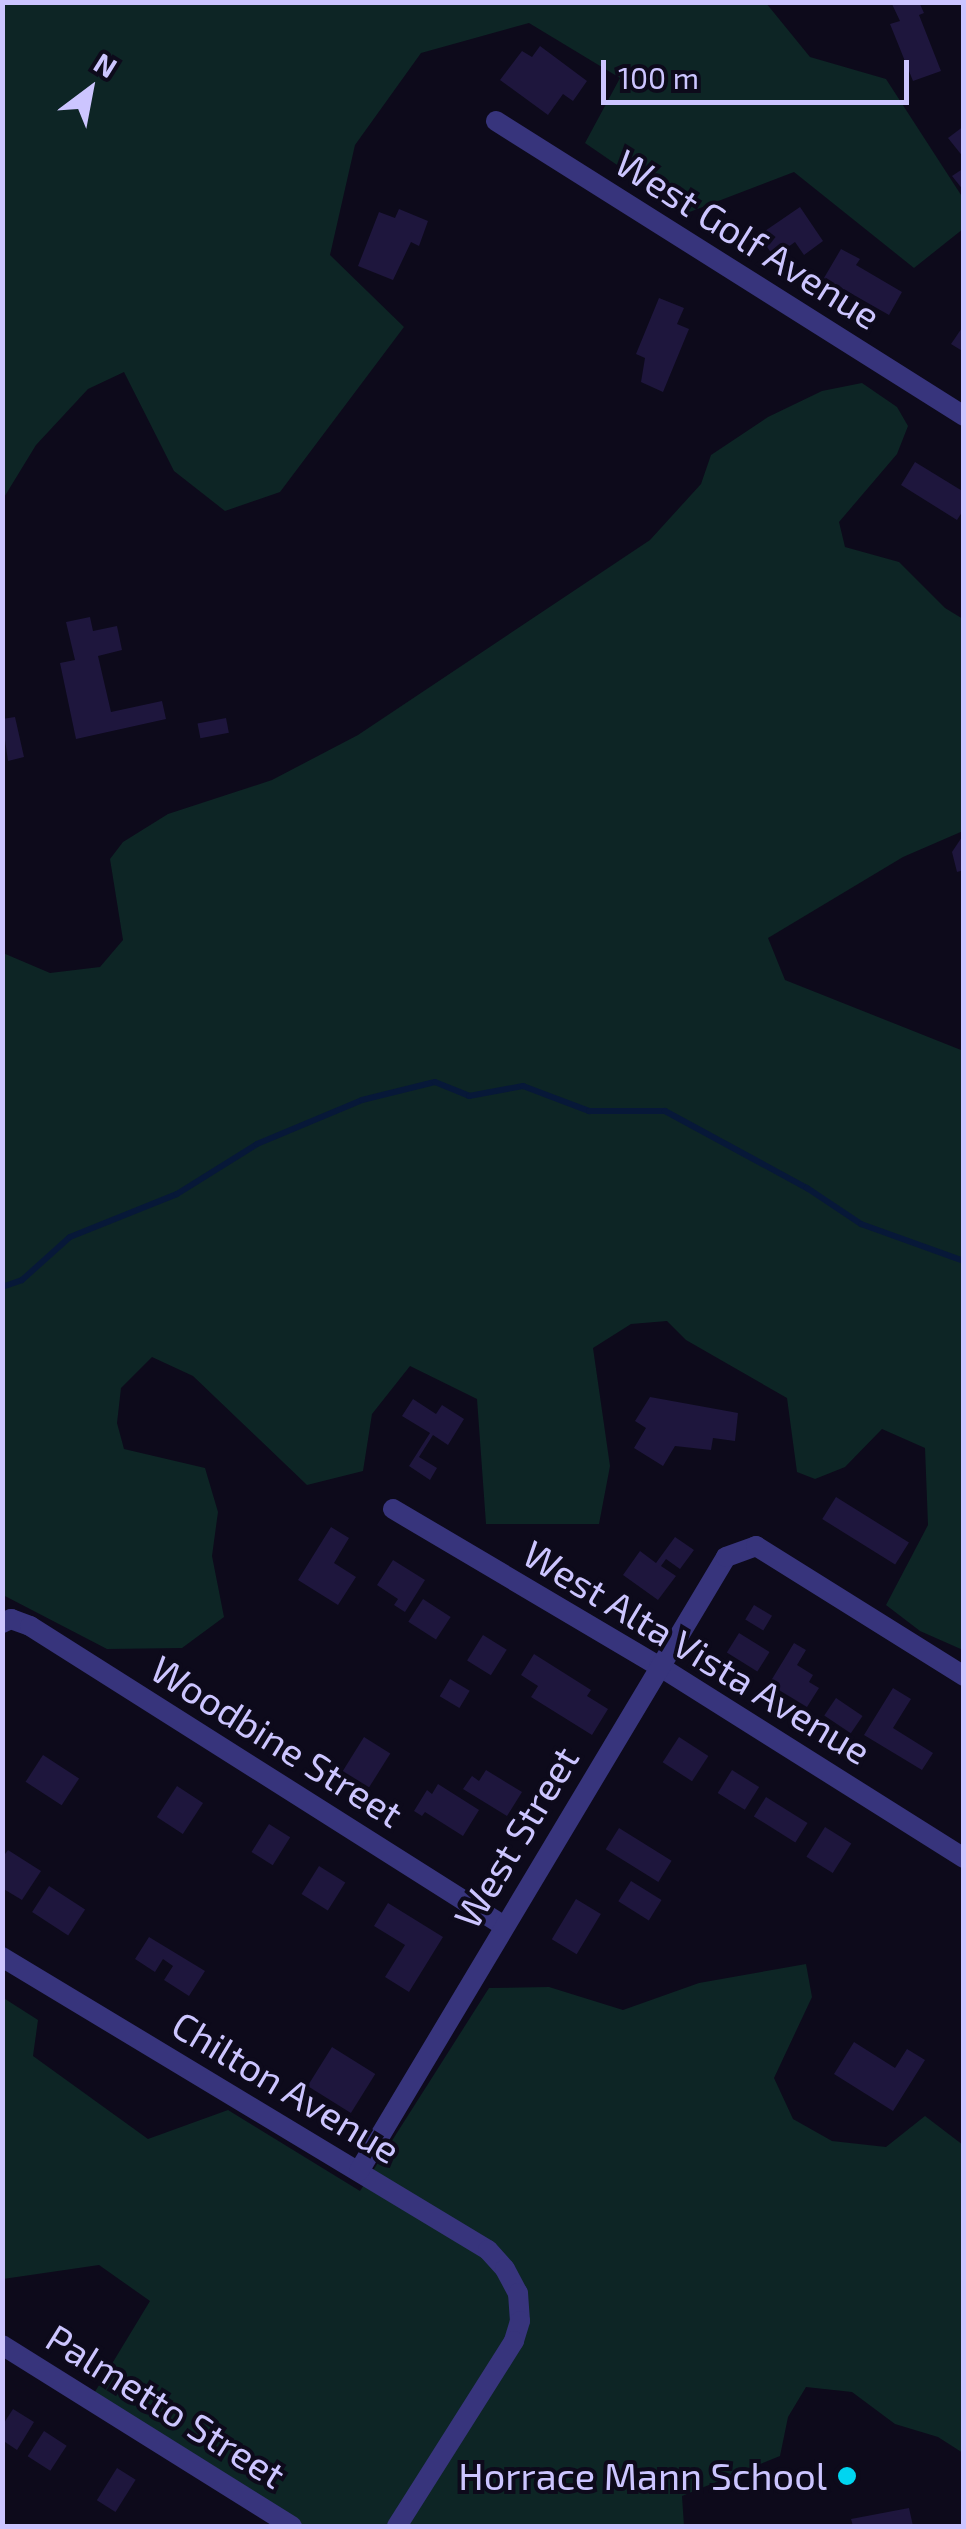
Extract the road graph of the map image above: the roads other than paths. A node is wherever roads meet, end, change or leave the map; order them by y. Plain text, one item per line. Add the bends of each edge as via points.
1 (496, 121) dead end
2 (964, 416) edge
3 (392, 1509) dead end
4 (7, 1621) edge
5 (659, 1666) junction
6 (964, 1676) edge
7 (964, 1858) edge
8 (504, 1926) junction
9 (2, 1957) edge
10 (359, 2170) junction
11 (2, 2345) edge
12 (292, 2526) edge
13 (397, 2526) edge

1 - 2 street, West Golf Avenue
3 - 5 street, West Alta Vista Avenue
4 - 8 street, Woodbine Street via 30,1626
5 - 6 street, West Street via 726,1557 756,1546
5 - 7 street, West Alta Vista Avenue
5 - 8 street, West Street
8 - 10 street, West Street
9 - 10 street, Chilton Avenue
10 - 13 street, Chilton Avenue via 488,2250 518,2293 514,2340
11 - 12 street, Palmetto Street

